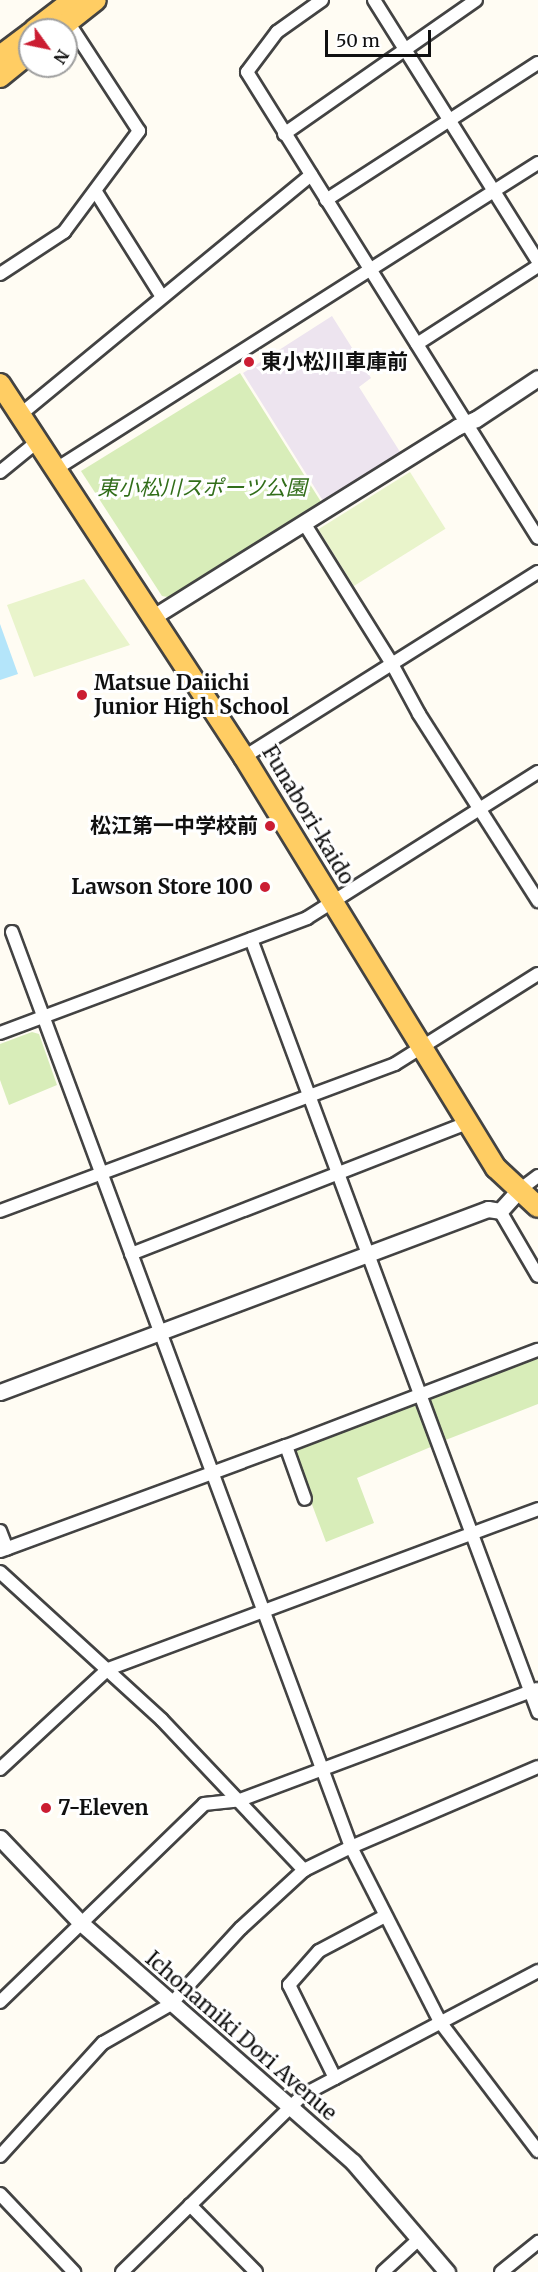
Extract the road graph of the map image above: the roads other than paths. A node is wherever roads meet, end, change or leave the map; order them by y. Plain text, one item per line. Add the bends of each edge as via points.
1 (96, 0) edge
2 (322, 0) edge
3 (374, 0) edge
4 (476, 0) edge
5 (63, 12) edge
6 (18, 42) edge
7 (405, 50) junction
8 (0, 56) edge
9 (18, 63) edge
10 (538, 63) edge
11 (0, 77) edge
12 (449, 121) junction
13 (284, 134) junction
14 (538, 163) edge
15 (310, 175) junction
16 (493, 191) junction
17 (96, 192) junction
18 (326, 200) junction
19 (538, 261) edge
20 (538, 266) edge
21 (371, 271) junction
22 (0, 274) edge
23 (162, 297) junction
24 (417, 344) junction
25 (538, 378) edge
26 (0, 384) edge
27 (21, 414) junction
28 (467, 423) junction
29 (38, 441) junction
30 (56, 470) junction
31 (1, 473) edge
32 (304, 523) junction
33 (538, 538) edge
34 (538, 573) edge
35 (153, 617) junction
36 (392, 664) junction
37 (244, 757) junction
38 (538, 772) edge
39 (479, 810) junction
40 (332, 901) junction
41 (538, 901) edge
42 (12, 932) dead end
43 (251, 939) junction
44 (538, 974) edge
45 (43, 1017) junction
46 (0, 1033) edge
47 (422, 1048) junction
48 (310, 1096) junction
49 (468, 1122) junction
50 (102, 1173) junction
51 (339, 1175) junction
52 (538, 1176) edge
53 (518, 1191) junction
54 (538, 1207) edge
55 (0, 1211) edge
56 (500, 1212) junction
57 (131, 1254) junction
58 (367, 1254) junction
59 (538, 1276) edge
60 (159, 1333) junction
61 (538, 1350) edge
62 (0, 1392) edge
63 (420, 1395) junction
64 (286, 1446) junction
65 (212, 1473) junction
66 (305, 1499) dead end
67 (538, 1509) edge
68 (0, 1531) edge
69 (472, 1533) junction
70 (4, 1550) edge
71 (0, 1572) edge
72 (264, 1610) junction
73 (108, 1669) junction
74 (534, 1690) edge
75 (538, 1712) edge
76 (538, 1767) edge
77 (324, 1768) junction
78 (0, 1769) edge
79 (240, 1800) junction
80 (0, 1838) edge
81 (351, 1847) junction
82 (304, 1870) junction
83 (385, 1916) junction
84 (81, 1923) junction
85 (538, 1971) edge
86 (0, 2002) edge
87 (171, 2004) junction
88 (440, 2022) junction
89 (335, 2079) junction
90 (290, 2107) junction
91 (538, 2151) edge
92 (0, 2156) edge
93 (0, 2194) edge
94 (190, 2205) junction
95 (419, 2239) junction
96 (538, 2242) edge
97 (74, 2272) edge
98 (122, 2272) edge
99 (256, 2272) edge
100 (383, 2272) edge
101 (447, 2272) edge
102 (501, 2272) edge

1 - 5 main road
2 - 13 street via 277,32 247,72
3 - 7 street
4 - 7 street
5 - 17 street via 139,131
6 - 8 main road
7 - 12 street
7 - 13 street
9 - 11 main road
10 - 12 street
12 - 16 street
12 - 18 street
13 - 15 street
14 - 16 street
15 - 18 street
15 - 23 street
16 - 19 street
16 - 21 street
17 - 22 street via 64,232
17 - 23 street
18 - 21 street
20 - 24 street
21 - 24 street
21 - 30 street
23 - 27 street
24 - 28 street
25 - 28 street
26 - 27 main road, Funabori-kaido
27 - 29 main road, Funabori-kaido
28 - 32 street
28 - 33 street
29 - 30 main road, Funabori-kaido
29 - 31 street
30 - 35 main road, Funabori-kaido
32 - 35 street
32 - 36 street
34 - 36 street
35 - 37 main road, Funabori-kaido
36 - 37 street
36 - 39 street
37 - 40 main road, Funabori-kaido
38 - 39 street
39 - 40 street
39 - 41 street
40 - 43 street via 307,918
40 - 47 main road, Funabori-kaido
42 - 45 street
43 - 45 street
43 - 48 street
44 - 47 street
45 - 46 street
45 - 50 street
47 - 48 street via 396,1064
47 - 49 main road, Funabori-kaido
48 - 50 street
48 - 51 street
49 - 51 street
49 - 53 main road, Funabori-kaido via 496,1168
50 - 55 street
50 - 57 street
51 - 57 street
51 - 58 street
52 - 53 street
53 - 54 main road, Funabori-kaido
53 - 56 street
56 - 58 street via 488,1209
56 - 59 street
57 - 60 street
58 - 60 street
58 - 63 street
60 - 62 street
60 - 65 street
61 - 63 street
63 - 64 street
63 - 69 street
64 - 65 street
64 - 66 street
65 - 70 street
65 - 72 street
67 - 69 street
68 - 70 street
69 - 72 street
69 - 74 street
71 - 73 street
72 - 73 street
72 - 77 street
73 - 78 street
73 - 79 street
74 - 75 street
74 - 77 street
76 - 81 street
77 - 79 street
77 - 81 street
79 - 82 street
79 - 84 street via 204,1804
80 - 84 street, Ichonamiki Dori Avenue
81 - 82 street
81 - 83 street
82 - 87 street via 241,1928
83 - 88 street
83 - 89 street via 319,1951 289,1985
84 - 86 street
84 - 87 street, Ichonamiki Dori Avenue
85 - 88 street
87 - 90 street, Ichonamiki Dori Avenue
87 - 92 street via 103,2043
88 - 89 street
88 - 91 street
89 - 90 street
90 - 94 street
90 - 95 street, Ichonamiki Dori Avenue via 360,2169
93 - 97 street
94 - 98 street
94 - 99 street
95 - 100 street
95 - 101 street, Ichonamiki Dori Avenue
96 - 102 street

